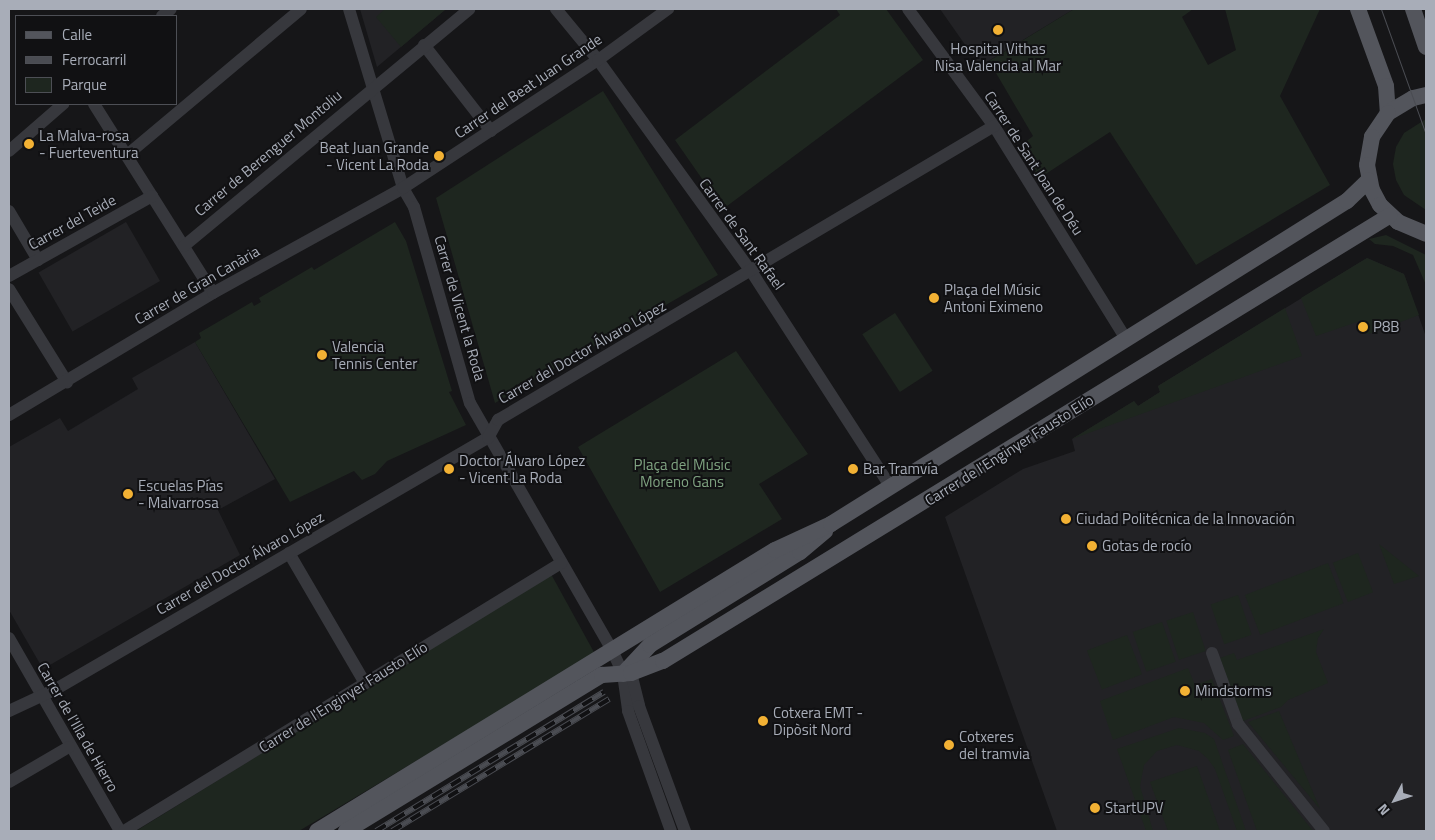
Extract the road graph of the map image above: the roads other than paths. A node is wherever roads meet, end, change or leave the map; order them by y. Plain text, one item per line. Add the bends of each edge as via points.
1 (301, 9) edge
2 (349, 9) edge
3 (469, 9) edge
4 (556, 9) edge
5 (668, 9) edge
6 (908, 9) edge
7 (1358, 9) edge
8 (1413, 9) edge
9 (424, 45) junction
10 (1426, 47) edge
11 (598, 60) junction
12 (373, 86) junction
13 (1426, 95) edge
14 (62, 105) edge
15 (95, 105) edge
16 (1388, 113) junction
17 (994, 126) junction
18 (491, 131) junction
19 (9, 150) edge
20 (127, 155) junction
21 (1368, 180) junction
22 (403, 188) junction
23 (152, 196) junction
24 (9, 211) edge
25 (1390, 216) junction
26 (1426, 234) edge
27 (184, 246) junction
28 (38, 260) junction
29 (751, 271) junction
30 (9, 276) edge
31 (9, 289) edge
32 (213, 293) junction
33 (1126, 340) junction
34 (67, 382) junction
35 (9, 415) edge
36 (488, 438) junction
37 (890, 486) junction
38 (831, 524) junction
39 (289, 553) junction
40 (561, 563) junction
41 (9, 638) edge
42 (612, 650) junction
43 (1212, 653) dead end
44 (627, 673) junction
45 (365, 684) junction
46 (39, 694) junction
47 (9, 710) edge
48 (69, 747) junction
49 (9, 782) edge
50 (120, 831) edge
51 (124, 831) edge
52 (317, 831) edge
53 (346, 831) edge
54 (671, 831) edge
55 (685, 831) edge
56 (1324, 831) edge

1 - 20 street
2 - 12 street, Carrer de Vicent la Roda
3 - 9 street, Carrer de Berenguer Montoliu
4 - 11 street, Carrer de Sant Rafael
5 - 11 street, Carrer del Beat Juan Grande
6 - 17 street, Carrer de Sant Joan de Déu
7 - 16 main road via 1386,86
8 - 10 main road
9 - 12 street, Carrer de Berenguer Montoliu
9 - 18 street
11 - 18 street, Carrer del Beat Juan Grande
11 - 29 street, Carrer de Sant Rafael
12 - 22 street, Carrer de Vicent la Roda
12 - 27 street, Carrer de Berenguer Montoliu
13 - 16 main road via 1413,98
14 - 19 street
15 - 20 street
16 - 21 main road via 1370,144 1366,165
17 - 29 street, Carrer del Doctor Álvaro López
17 - 33 street, Carrer de Sant Joan de Déu
18 - 22 street, Carrer del Beat Juan Grande
20 - 23 street
21 - 25 main road via 1376,199
21 - 33 main road via 1347,202
22 - 32 street, Carrer de Gran Canària
22 - 36 street, Carrer de Vicent la Roda via 414,208 470,403
23 - 27 street
23 - 28 street, Carrer del Teide
24 - 28 street
25 - 26 main road via 1407,228
25 - 44 main road, Carrer de l'Enginyer Fausto Elío via 680,651 654,666
27 - 32 street
28 - 30 street, Carrer del Teide
29 - 36 street, Carrer del Doctor Álvaro López via 498,420
29 - 37 street, Carrer de Sant Rafael
31 - 34 street
32 - 34 street, Carrer de Gran Canària
33 - 37 main road
34 - 35 street, Carrer de Gran Canària
36 - 39 street, Carrer del Doctor Álvaro López
36 - 40 street, Carrer de Vicent la Roda
37 - 38 main road
38 - 42 main road via 775,550
38 - 44 main road via 800,552 650,645
39 - 45 street
39 - 46 street, Carrer del Doctor Álvaro López via 56,689
40 - 42 street, Carrer de Vicent la Roda
40 - 45 street, Carrer de l'Enginyer Fausto Elío
41 - 46 street, Carrer de l'Illa de Hierro
42 - 44 street
42 - 52 main road
43 - 56 street via 1238,724
44 - 53 main road, Carrer de l'Enginyer Fausto Elío via 602,675
44 - 54 street via 628,712
44 - 55 street
45 - 51 street, Carrer de l'Enginyer Fausto Elío
46 - 47 street, Carrer del Doctor Álvaro López
46 - 48 street, Carrer de l'Illa de Hierro
48 - 49 street
48 - 50 street, Carrer de l'Illa de Hierro

